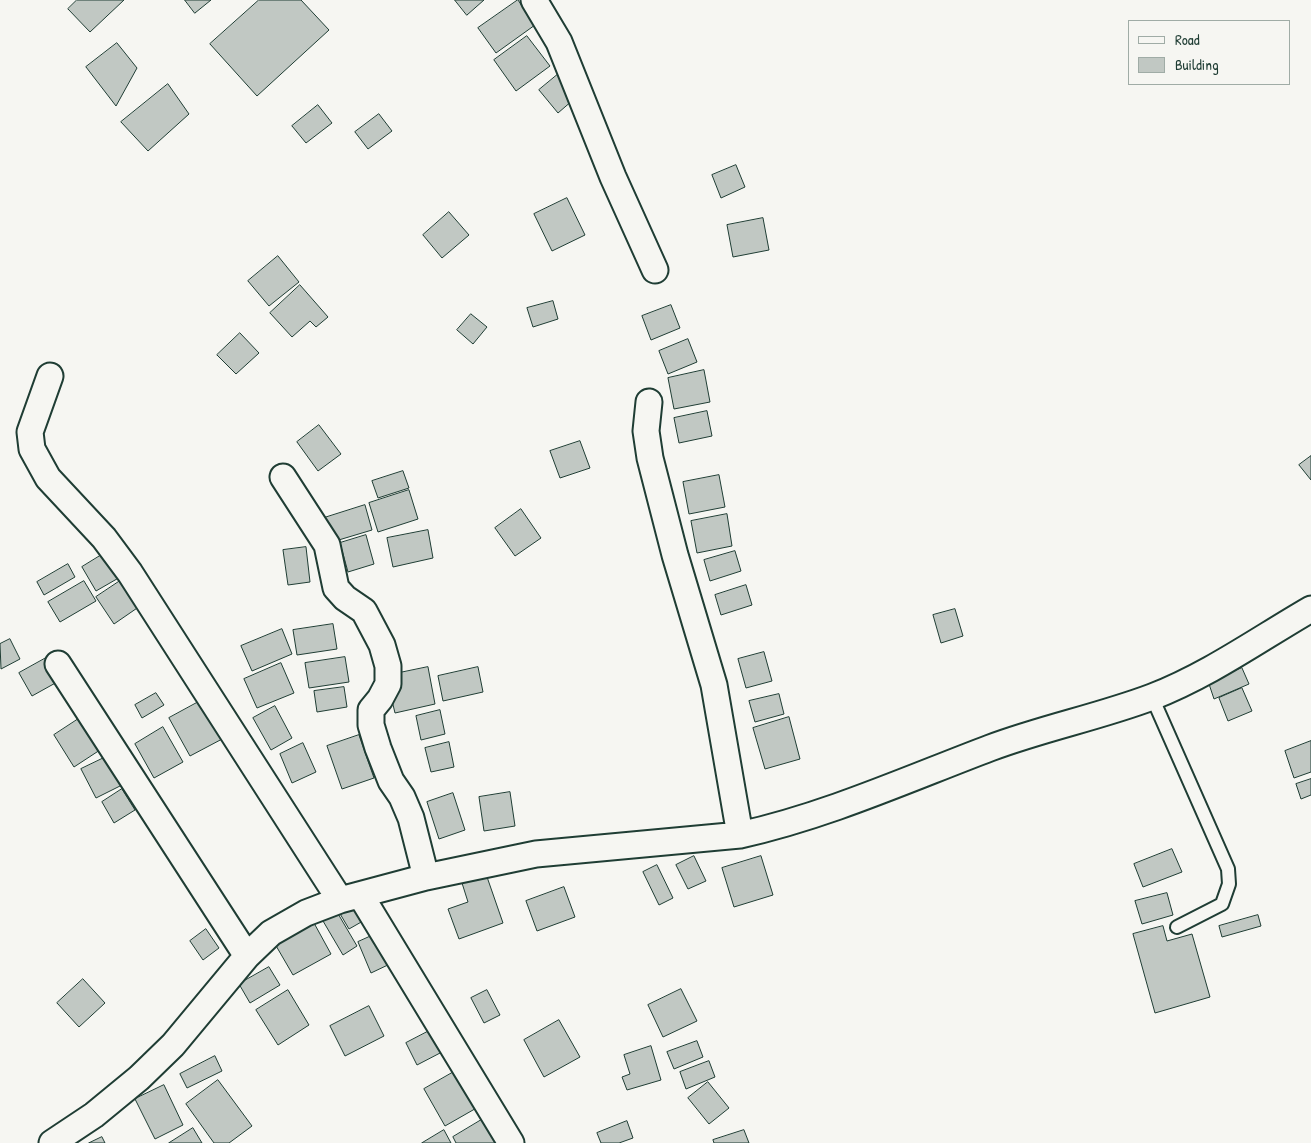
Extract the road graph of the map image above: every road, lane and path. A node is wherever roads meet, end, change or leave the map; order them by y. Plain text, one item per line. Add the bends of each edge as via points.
1 (534, 0) edge
2 (655, 270) dead end
3 (50, 376) dead end
4 (649, 402) dead end
5 (283, 477) dead end
6 (1311, 609) edge
7 (58, 664) dead end
8 (1152, 697) junction
9 (740, 835) junction
10 (426, 878) junction
11 (350, 898) junction
12 (1177, 927) dead end
13 (247, 956) junction
14 (52, 1143) edge
15 (511, 1143) edge

1 - 2 street via 559,42 613,177
3 - 11 street via 30,432 32,449 48,478 104,538 130,573
4 - 9 street via 646,431 650,458 714,685
5 - 10 street via 327,545 336,588 364,611 382,645 388,666 388,684 371,710 371,725 388,773 411,818
6 - 8 street via 1232,657
7 - 13 street
8 - 9 street via 1002,743 816,814
8 - 12 lane via 1228,868 1229,884 1222,904
9 - 10 street via 536,854
10 - 11 street
11 - 13 street via 306,914 271,933
11 - 15 street
13 - 14 street via 173,1044 139,1078 94,1115

